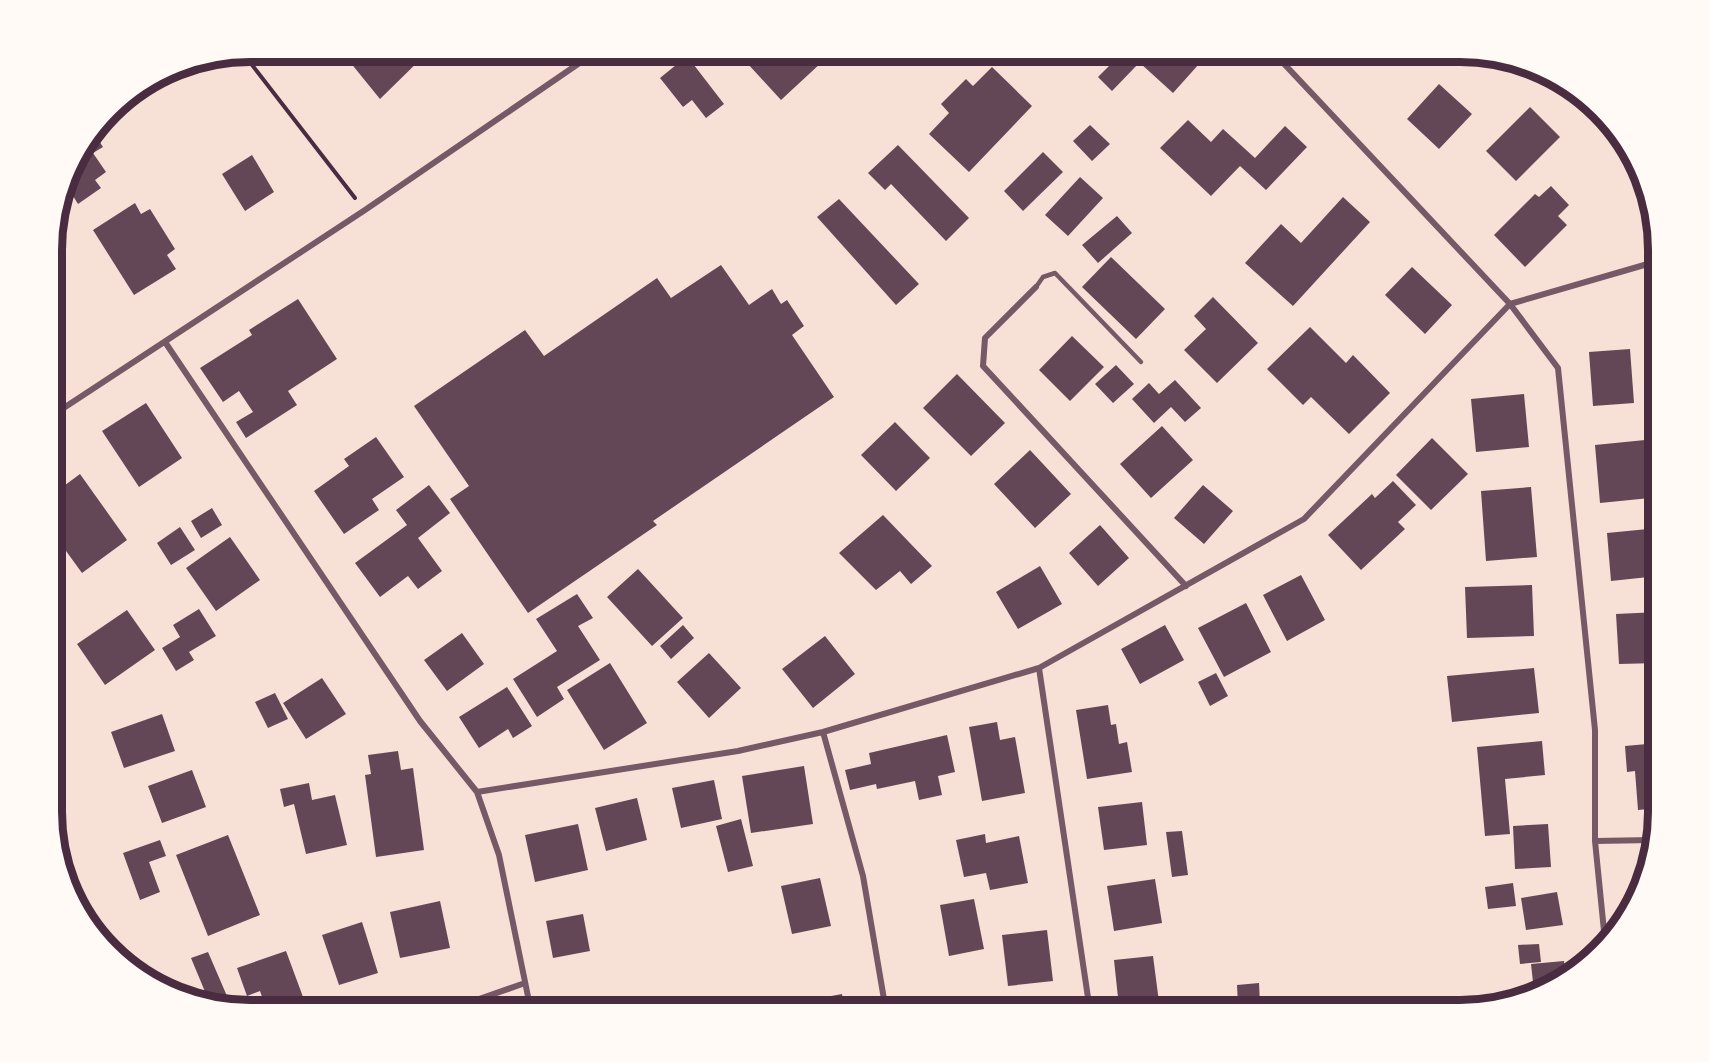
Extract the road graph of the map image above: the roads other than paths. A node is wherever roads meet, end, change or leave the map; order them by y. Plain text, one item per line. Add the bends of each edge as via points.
1 (1282, 61) edge
2 (581, 62) edge
3 (1647, 264) edge
4 (1036, 287) joint
5 (1510, 304) junction
6 (165, 342) junction
7 (1141, 362) dead end
8 (61, 411) edge
9 (1186, 586) junction
10 (1039, 668) junction
11 (823, 732) junction
12 (477, 792) junction
13 (1645, 840) edge
14 (1594, 841) junction
15 (1604, 932) edge
16 (525, 982) junction
17 (475, 1000) edge
18 (529, 1000) edge
19 (884, 1000) edge
20 (1088, 1000) edge

1 - 5 street
2 - 6 street
3 - 5 street
4 - 7 lane via 1043,277 1055,273
4 - 9 street via 985,338 983,366
5 - 9 street via 1304,519
5 - 14 street via 1558,368 1594,730
6 - 8 street
6 - 12 street via 420,721
9 - 10 street
10 - 11 street
10 - 20 street
11 - 12 street via 738,751
11 - 19 street via 863,876
12 - 16 street via 499,855
13 - 14 street
14 - 15 street
16 - 17 street
16 - 18 street

